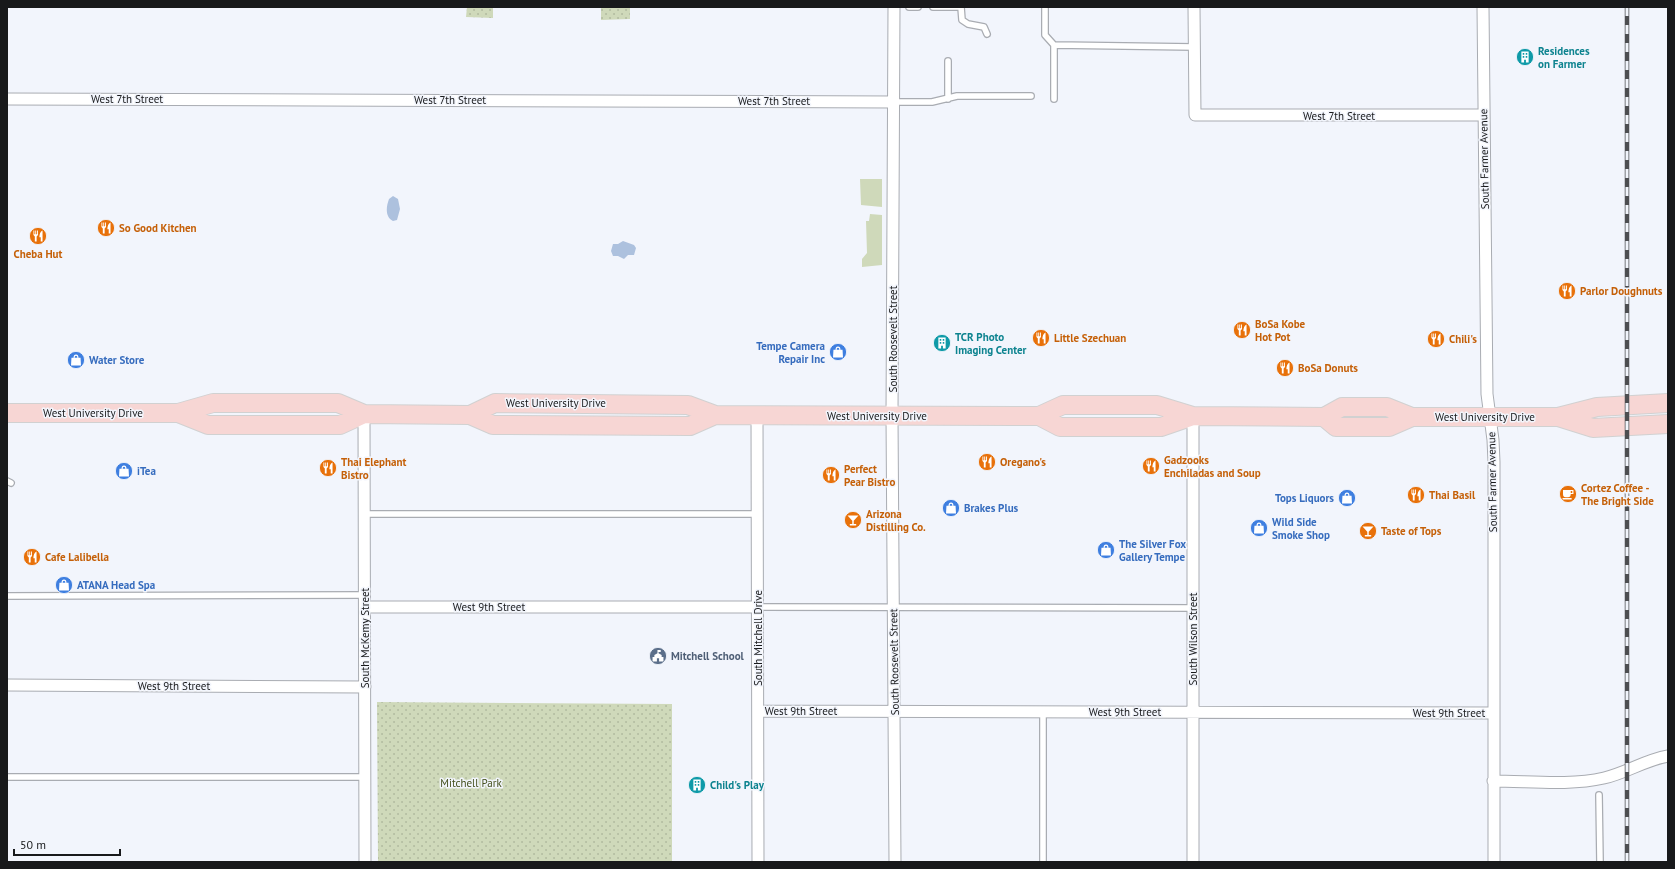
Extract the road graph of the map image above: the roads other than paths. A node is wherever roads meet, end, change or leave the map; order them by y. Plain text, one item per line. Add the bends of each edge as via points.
1 (894, 7) edge
2 (909, 7) edge
3 (918, 7) edge
4 (933, 7) edge
5 (961, 7) edge
6 (1045, 7) edge
7 (1194, 7) edge
8 (1483, 7) edge
9 (987, 34) dead end
10 (1054, 45) junction
11 (1194, 47) junction
12 (948, 61) dead end
13 (1031, 96) dead end
14 (7, 99) edge
15 (948, 99) junction
16 (1054, 99) dead end
17 (894, 102) junction
18 (1483, 115) junction
19 (1668, 402) edge
20 (7, 413) edge
21 (364, 414) junction
22 (757, 415) junction
23 (892, 416) junction
24 (1193, 416) junction
25 (1490, 417) junction
26 (1558, 417) junction
27 (1668, 424) edge
28 (364, 514) junction
29 (758, 514) junction
30 (7, 596) edge
31 (365, 601) junction
32 (758, 607) junction
33 (894, 608) junction
34 (1193, 608) junction
35 (7, 685) edge
36 (365, 687) junction
37 (758, 711) junction
38 (895, 712) junction
39 (1043, 712) junction
40 (1192, 712) junction
41 (1493, 713) junction
42 (1668, 756) edge
43 (7, 778) edge
44 (365, 778) junction
45 (1493, 781) junction
46 (1599, 795) dead end
47 (365, 862) edge
48 (758, 862) edge
49 (896, 862) edge
50 (1043, 862) edge
51 (1193, 862) edge
52 (1494, 862) edge
53 (1600, 862) edge

1 - 17 street, South Roosevelt Street
2 - 3 lane
4 - 5 lane
5 - 9 lane via 962,20 984,27
6 - 10 lane via 1045,35
7 - 11 street
8 - 18 street, South Farmer Avenue
10 - 11 lane
10 - 16 lane
11 - 18 street, West 7th Street via 1195,115
12 - 15 lane
13 - 15 lane via 957,96
14 - 17 street, West 7th Street
15 - 17 lane via 932,102
17 - 23 street, South Roosevelt Street
18 - 25 street, South Farmer Avenue via 1487,394
19 - 26 main road, West University Drive via 1597,406
20 - 21 main road, West University Drive via 178,413 208,425 340,425
21 - 22 main road, West University Drive via 470,414 493,425 690,426 715,415
21 - 28 street, South McKemy Street
22 - 23 main road, West University Drive
22 - 29 street, South Mitchell Drive
23 - 24 main road, West University Drive via 1039,416 1060,426 1161,426
23 - 33 street, South Roosevelt Street
24 - 25 main road, West University Drive via 1324,417 1342,407 1387,407 1412,417
24 - 34 street, South Wilson Street
25 - 26 main road, West University Drive
25 - 41 street, South Farmer Avenue via 1494,462
26 - 27 main road, West University Drive via 1593,428
28 - 29 lane
28 - 31 street, South McKemy Street
29 - 32 street, South Mitchell Drive
30 - 31 lane
31 - 32 street, West 9th Street
31 - 36 street, South McKemy Street
32 - 33 lane
32 - 37 street, South Mitchell Drive
33 - 34 lane
33 - 38 street, South Roosevelt Street
34 - 40 street, South Wilson Street
35 - 36 street, West 9th Street
36 - 44 street, South McKemy Street
37 - 38 street, West 9th Street
37 - 48 street, South Mitchell Drive
38 - 39 street, West 9th Street
38 - 49 street, South Roosevelt Street
39 - 40 street, West 9th Street
39 - 50 lane
40 - 41 street, West 9th Street
40 - 51 street, South Wilson Street
41 - 45 street, South Farmer Avenue
42 - 45 street via 1597,780
43 - 44 lane
44 - 47 street, South McKemy Street
45 - 52 street, South Farmer Avenue
46 - 53 lane

